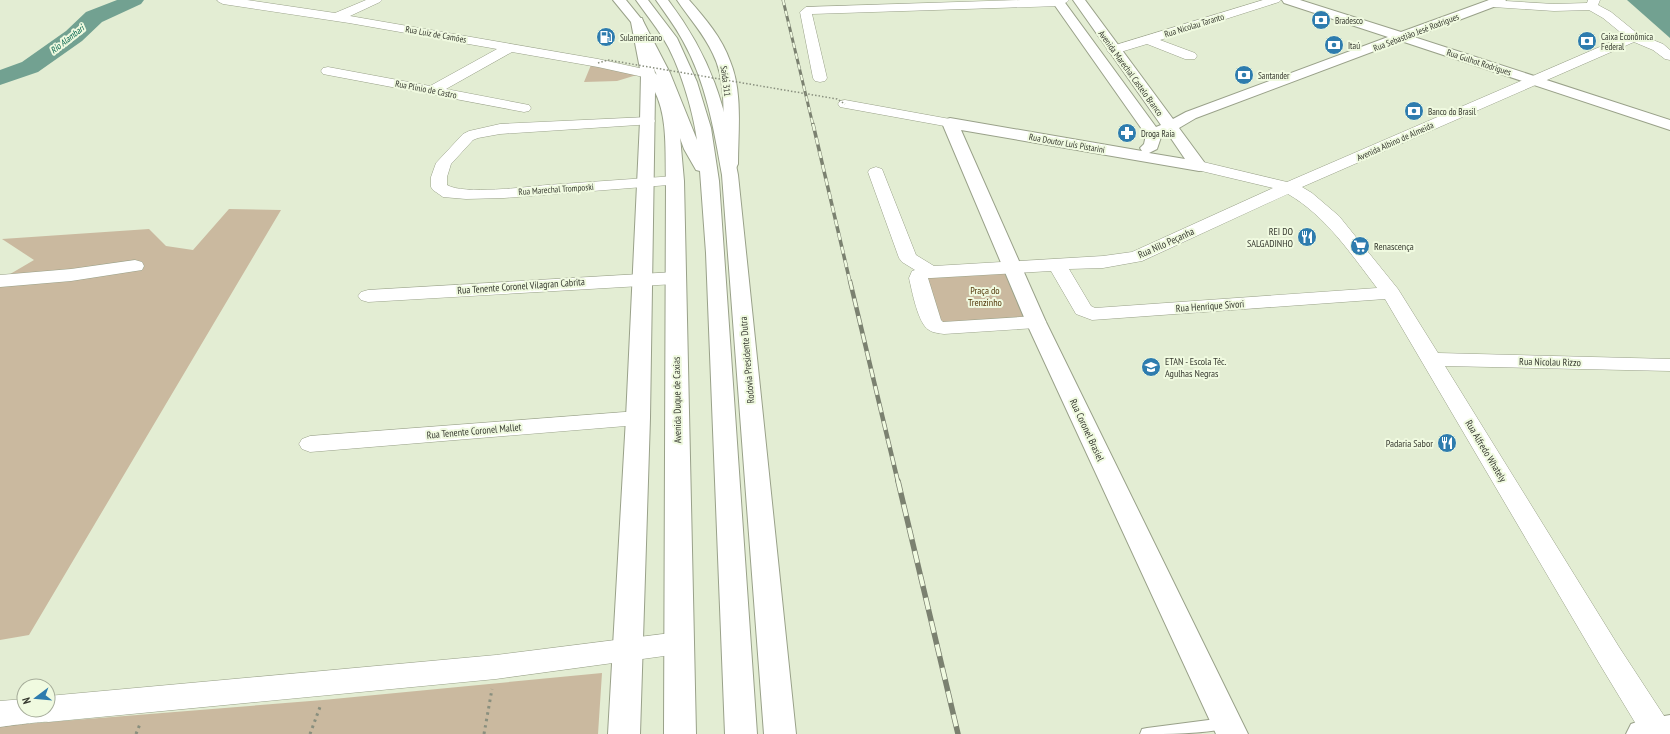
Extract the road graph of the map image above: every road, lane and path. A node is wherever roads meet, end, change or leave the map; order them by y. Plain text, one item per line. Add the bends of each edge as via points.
1 (223, 0) edge
2 (376, 0) edge
3 (618, 0) edge
4 (642, 0) edge
5 (662, 0) edge
6 (683, 0) edge
7 (1079, 0) edge
8 (1274, 0) edge
9 (1288, 0) edge
10 (1060, 1) edge
11 (1496, 1) edge
12 (960, 3) edge
13 (1593, 3) edge
14 (811, 7) edge
15 (337, 17) junction
16 (637, 21) junction
17 (1403, 37) junction
18 (1634, 37) junction
19 (1148, 40) junction
20 (509, 48) junction
21 (1114, 50) junction
22 (1190, 56) dead end
23 (1670, 56) edge
24 (598, 63) junction
25 (328, 71) dead end
26 (648, 74) junction
27 (820, 78) joint
28 (1534, 80) junction
29 (432, 91) junction
30 (845, 104) junction
31 (524, 108) dead end
32 (648, 121) junction
33 (950, 123) junction
34 (1670, 126) edge
35 (1170, 127) junction
36 (1154, 135) junction
37 (1139, 156) junction
38 (1198, 166) junction
39 (876, 172) dead end
40 (720, 178) junction
41 (675, 181) junction
42 (647, 183) junction
43 (1289, 187) junction
44 (1058, 264) junction
45 (134, 266) dead end
46 (1011, 266) junction
47 (930, 272) junction
48 (643, 278) junction
49 (675, 278) junction
50 (0, 281) edge
51 (1391, 293) junction
52 (368, 296) dead end
53 (1036, 322) junction
54 (1431, 359) junction
55 (1670, 365) edge
56 (638, 418) junction
57 (310, 444) dead end
58 (679, 643) junction
59 (628, 649) junction
60 (496, 667) junction
61 (326, 683) junction
62 (56, 708) edge
63 (16, 712) edge
64 (0, 714) edge
65 (1229, 729) edge
66 (1657, 732) edge
67 (310, 734) edge
68 (484, 734) edge
69 (624, 734) edge
70 (680, 734) edge
71 (741, 734) edge
72 (780, 734) edge
73 (1147, 734) edge

1 - 15 street, Rua Luiz de Camões
2 - 15 street
3 - 16 main road
4 - 40 main road, Rodovia Presidente Dutra via 670,38 690,82
5 - 40 main road, Rodovia Presidente Dutra via 689,38 709,83 722,125
6 - 40 main road, Saída 311 via 708,34 723,61 729,86
7 - 21 main road, Avenida Marechal Castelo Branco
8 - 19 street, Rua Nicolau Taranto
9 - 17 main road, Rua Gulhot Rodrigues
10 - 12 street
10 - 36 main road, Avenida Marechal Castelo Branco
11 - 13 street via 1538,7
11 - 17 main road, Rua Sebastião Jesé Rodrigues
12 - 14 street
13 - 18 street
14 - 27 street
15 - 20 street, Rua Luiz de Camões
16 - 26 main road
16 - 40 main road via 663,73 692,149
17 - 28 main road, Rua Gulhot Rodrigues
17 - 35 main road, Rua Sebastião Jesé Rodrigues via 1191,115
18 - 23 street via 1658,47
18 - 28 street, Avenida Albino de Almeida
19 - 21 street, Rua Nicolau Taranto
19 - 22 street
20 - 24 street, Rua Luiz de Camões
20 - 29 street
21 - 35 main road, Avenida Marechal Castelo Branco
24 - 26 street, Rua Luiz de Camões
24 - 30 path, bridge via 616,61 837,98
25 - 29 street, Rua Plinio de Castro
26 - 32 main road
26 - 41 main road, Avenida Duque de Caxias via 657,80 665,94 670,115
27 - 30 path via 834,94 844,99
28 - 34 main road, Rua Gulhot Rodrigues
28 - 43 street, Avenida Albino de Almeida
29 - 31 street, Rua Plinio de Castro
30 - 33 street, Rua Doutor Luís Pistarini
32 - 42 main road
32 - 42 street, Rua Marechal Tromposki via 500,129 474,134 468,137 444,163 439,176 439,188 449,193 466,194
33 - 37 main road, Rua Doutor Luís Pistarini
33 - 46 main road, Rua Coronel Brasiel
35 - 36 main road, Rua Sebastião Jesé Rodrigues
35 - 38 main road, Avenida Marechal Castelo Branco
36 - 37 main road via 1151,146
37 - 38 main road, Rua Doutor Luís Pistarini
38 - 43 street, Rua Doutor Luís Pistarini
39 - 47 street via 908,258
40 - 71 main road, Rodovia Presidente Dutra
40 - 72 main road, Rodovia Presidente Dutra
41 - 42 street, Rua Marechal Tromposki
41 - 49 main road, Avenida Duque de Caxias
42 - 48 main road
43 - 44 street, Rua Nilo Peçanha via 1136,257 1103,262
43 - 51 street, Rua Alfredo Whately via 1306,197 1333,220
44 - 46 street, Rua Nilo Peçanha
44 - 51 street, Rua Henrique Sivori via 1083,310 1092,314
45 - 50 street via 71,276
46 - 47 street
46 - 53 main road, Rua Coronel Brasiel
47 - 53 street via 919,275 918,278 932,324 937,327
48 - 49 street, Rua Tenente Coronel Vilagran Cabrita
48 - 52 street, Rua Tenente Coronel Vilagran Cabrita
48 - 56 main road
49 - 58 main road, Avenida Duque de Caxias
51 - 54 street, Rua Alfredo Whately
53 - 65 main road, Rua Coronel Brasiel
54 - 55 street, Rua Nicolau Rizzo
54 - 66 street, Rua Alfredo Whately
56 - 57 street, Rua Tenente Coronel Mallet
56 - 59 main road
58 - 59 street
58 - 70 main road, Avenida Duque de Caxias
59 - 60 street
59 - 69 main road
60 - 61 street
60 - 68 path
61 - 62 street
61 - 67 path via 323,700
63 - 64 street
65 - 73 lane

